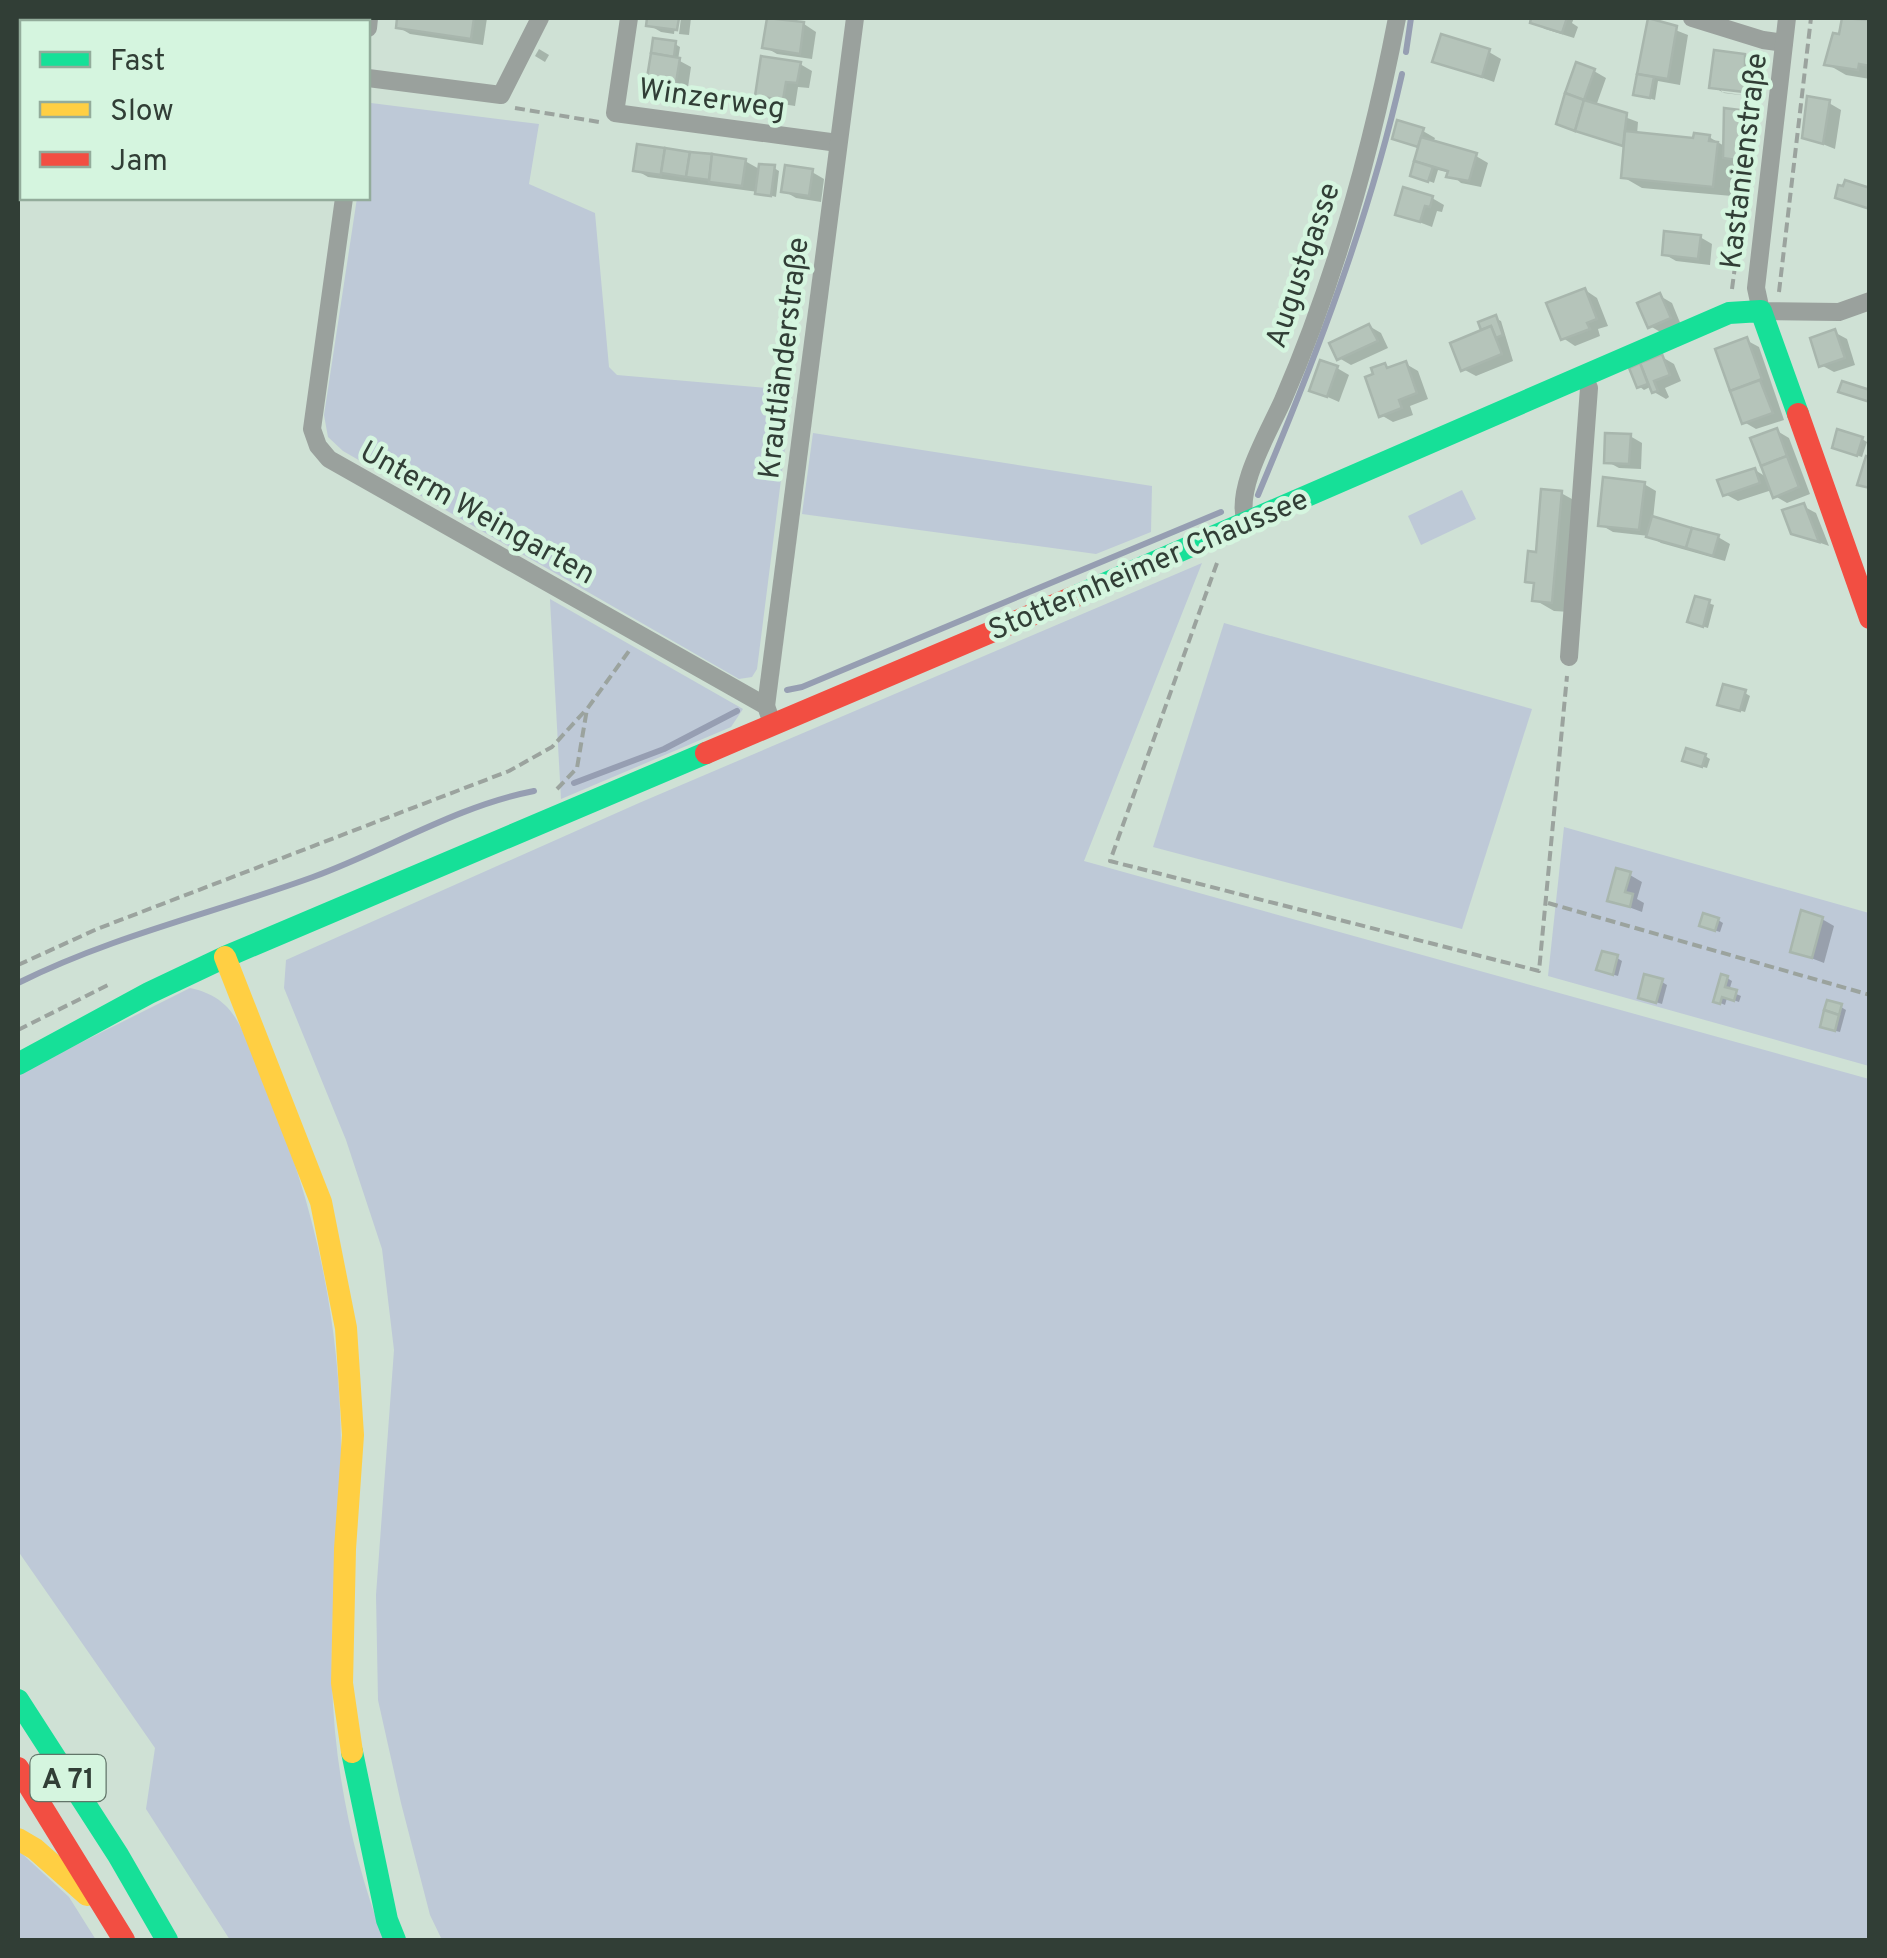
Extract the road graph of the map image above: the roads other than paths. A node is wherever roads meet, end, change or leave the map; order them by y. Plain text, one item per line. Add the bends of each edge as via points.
1 (540, 18) edge
2 (629, 18) edge
3 (855, 18) edge
4 (1397, 18) edge
5 (1692, 18) edge
6 (1787, 18) edge
7 (1784, 43) junction
8 (370, 78) edge
9 (838, 143) junction
10 (344, 200) edge
11 (1870, 300) edge
12 (1770, 311) junction
13 (1584, 377) junction
14 (1246, 522) junction
15 (1870, 618) edge
16 (1568, 656) road end
17 (769, 715) junction
18 (225, 957) junction
19 (18, 1064) edge
20 (18, 1700) edge
21 (18, 1768) edge
22 (18, 1839) edge
23 (118, 1855) junction
24 (110, 1914) junction
25 (124, 1940) edge
26 (167, 1940) edge
27 (189, 1940) edge
28 (395, 1940) edge

1 - 8 street via 500,95
2 - 9 street, Winzerweg via 615,113
3 - 9 street, Krautländerstraße
4 - 14 street, Augustgasse via 1350,218 1245,488
5 - 7 street
6 - 7 street, Kastanienstraße
7 - 12 street, Kastanienstraße via 1756,288
9 - 17 street, Krautländerstraße
10 - 17 street, Unterm Weingarten via 312,429 328,459
11 - 12 street via 1839,312
12 - 13 main road, Stotternheimer Chaussee via 1729,313
12 - 15 main road
13 - 14 main road, Stotternheimer Chaussee
13 - 16 street via 1589,388
14 - 17 main road, Stotternheimer Chaussee
17 - 18 main road, Stotternheimer Chaussee via 712,750
18 - 19 main road, Stotternheimer Chaussee
18 - 28 main road via 321,1202 346,1328 353,1435 342,1683 358,1789
20 - 23 main road, A 71
21 - 24 main road, A 71
22 - 24 main road
23 - 26 main road, A 71
23 - 27 main road
24 - 25 main road, A 71

